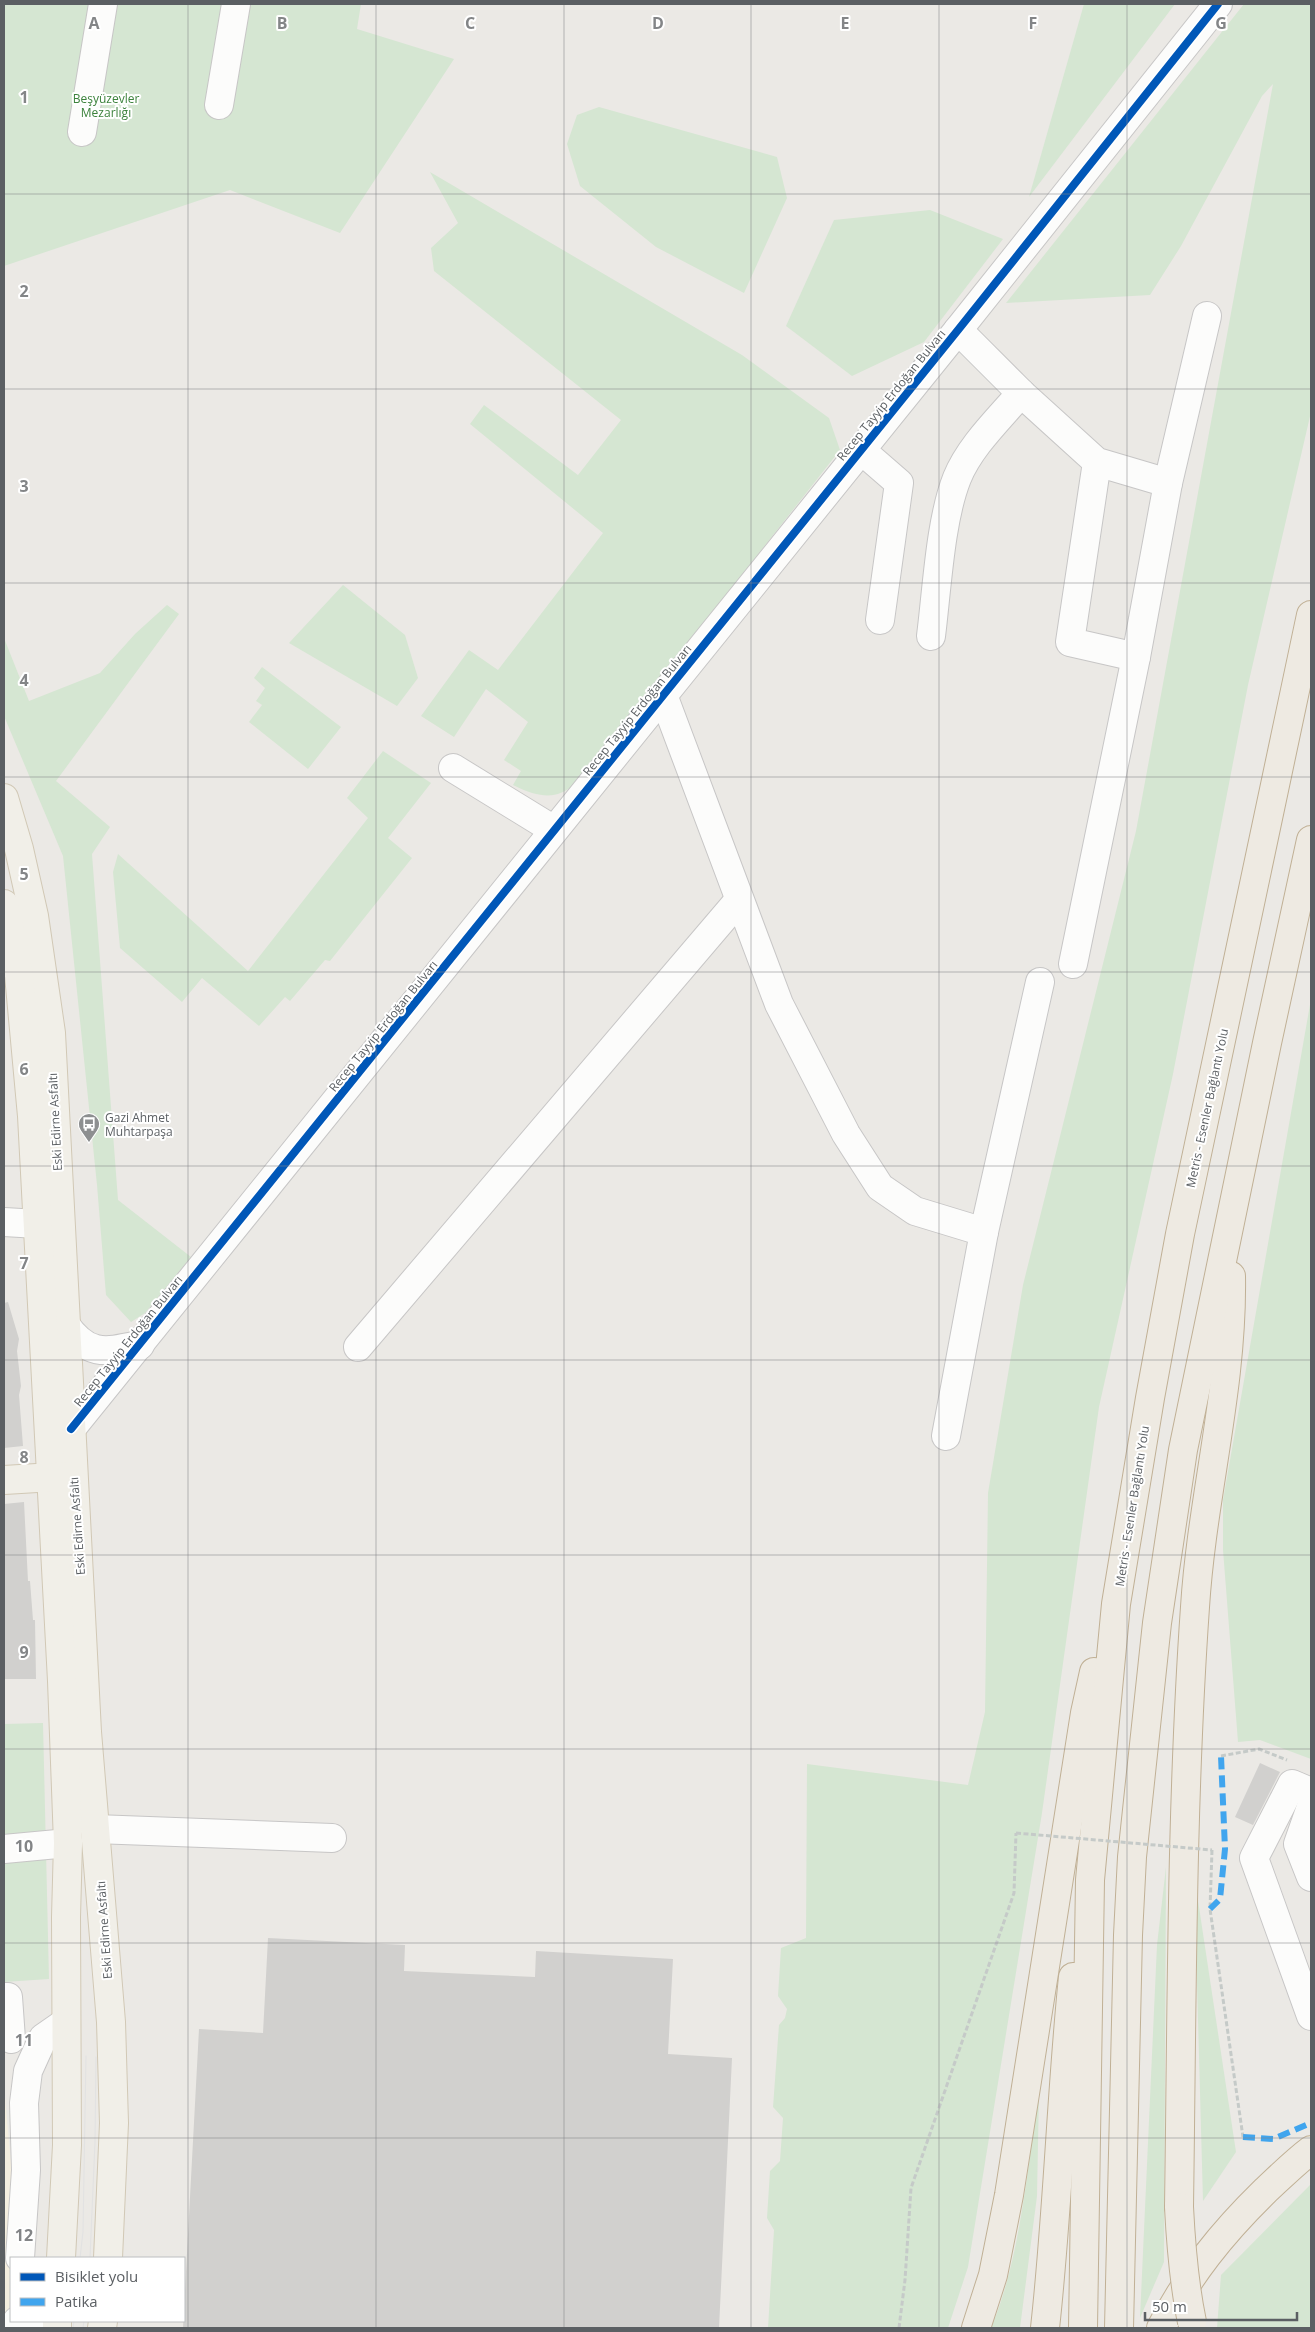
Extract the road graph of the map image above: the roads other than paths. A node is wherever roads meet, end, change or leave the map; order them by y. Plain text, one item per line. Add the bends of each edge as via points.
1 (103, 4) edge
2 (236, 4) edge
3 (1218, 4) edge
4 (219, 105) dead end
5 (82, 132) dead end
6 (1207, 316) dead end
7 (958, 330) junction
8 (1021, 393) junction
9 (867, 434) junction
10 (1097, 462) junction
11 (1168, 483) junction
12 (1311, 615) edge
13 (880, 620) dead end
14 (931, 636) dead end
15 (1136, 657) junction
16 (664, 695) junction
17 (453, 768) dead end
18 (4, 798) edge
19 (554, 830) junction
20 (1311, 840) edge
21 (739, 900) junction
22 (4, 904) edge
23 (1073, 964) dead end
24 (11, 974) edge
25 (1040, 982) dead end
26 (1232, 1220) junction
27 (4, 1222) edge
28 (38, 1224) junction
29 (984, 1232) junction
30 (65, 1324) junction
31 (140, 1345) junction
32 (358, 1347) dead end
33 (71, 1429) junction
34 (946, 1436) dead end
35 (59, 1468) junction
36 (4, 1480) edge
37 (1116, 1604) junction
38 (1311, 1792) edge
39 (1311, 1807) edge
40 (95, 1829) junction
41 (332, 1838) dead end
42 (68, 1843) junction
43 (4, 1849) edge
44 (1311, 1877) edge
45 (67, 1879) junction
46 (1090, 1880) junction
47 (105, 1926) junction
48 (4, 1997) edge
49 (1311, 2016) edge
50 (66, 2022) junction
51 (112, 2022) junction
52 (11, 2039) dead end
53 (1311, 2150) edge
54 (20, 2257) edge
55 (61, 2257) edge
56 (108, 2257) edge
57 (1193, 2325) edge
58 (976, 2328) edge
59 (1045, 2328) edge
60 (1083, 2328) edge
61 (1118, 2328) edge
62 (1161, 2328) edge

1 - 5 street
2 - 4 street
3 - 7 street, Recep Tayyip Erdoğan Bulvarı
6 - 11 street
7 - 8 street
7 - 9 street, Recep Tayyip Erdoğan Bulvarı
8 - 10 street
8 - 14 street via 978,444 958,477 948,506
9 - 13 street via 899,483
9 - 16 street, Recep Tayyip Erdoğan Bulvarı
10 - 11 street
10 - 15 street via 1070,642
11 - 15 street
12 - 37 highway, Metris - Esenler Bağlantı Yolu via 1180,1234
15 - 23 street
16 - 19 street, Recep Tayyip Erdoğan Bulvarı
16 - 21 street
17 - 19 street
18 - 30 main road, Eski Edirne Asfaltı via 34,916 50,1033
19 - 31 street, Recep Tayyip Erdoğan Bulvarı
20 - 26 highway
21 - 29 street via 779,1004 846,1134 880,1186 915,1211
21 - 32 street
22 - 24 main road, Eski Edirne Asfaltı
24 - 28 main road, Eski Edirne Asfaltı via 32,1116
25 - 29 street
26 - 57 highway, bridge via 1232,1319 1228,1366 1201,1541 1189,1710 1179,2207 1182,2262
26 - 61 highway via 1183,1450 1148,1701 1132,1857 1128,1935
27 - 28 street
28 - 35 main road, Eski Edirne Asfaltı
29 - 34 street
30 - 31 street via 76,1340 90,1349 110,1351
30 - 33 main road, Eski Edirne Asfaltı
31 - 33 street, Recep Tayyip Erdoğan Bulvarı
33 - 35 main road, Eski Edirne Asfaltı
35 - 36 main road
35 - 40 main road, Eski Edirne Asfaltı via 83,1487 94,1530 102,1738 90,1769
35 - 42 main road, Eski Edirne Asfaltı
37 - 46 highway
37 - 58 highway via 1085,1713 1009,2195 993,2275
38 - 49 street via 1292,1784 1254,1858
39 - 44 street via 1298,1844
40 - 41 street
40 - 47 main road, Eski Edirne Asfaltı
42 - 43 street
42 - 45 main road, Eski Edirne Asfaltı
45 - 47 main road via 75,1892 78,1927 89,1932
45 - 50 main road, Eski Edirne Asfaltı
46 - 59 highway via 1075,1959 1066,2042 1060,2162
46 - 60 highway
47 - 51 main road, Eski Edirne Asfaltı
48 - 52 street via 8,1997
50 - 51 main road via 93,2012
50 - 54 street via 43,2038 28,2071 24,2103 26,2170
50 - 55 main road, Eski Edirne Asfaltı via 67,2145
51 - 56 main road, Eski Edirne Asfaltı via 114,2123
53 - 62 highway via 1243,2213 1207,2252

